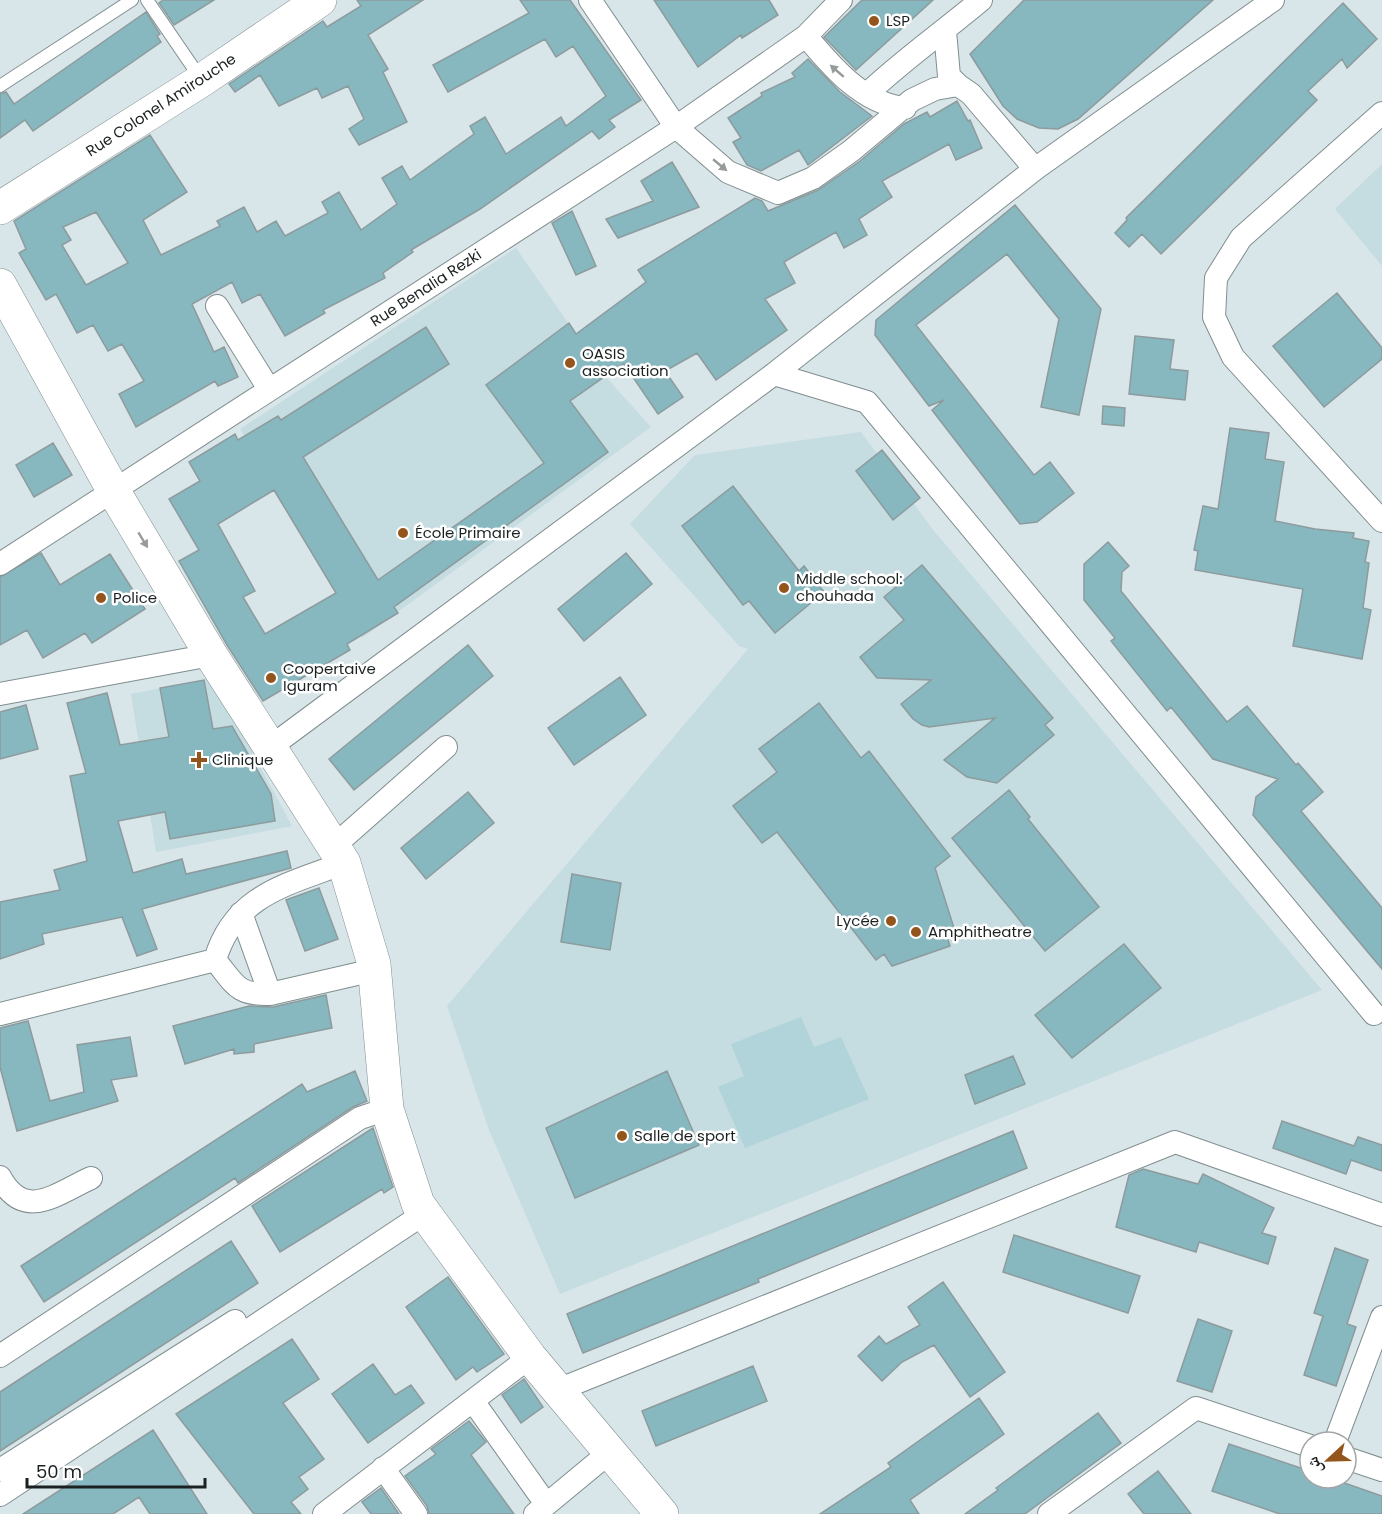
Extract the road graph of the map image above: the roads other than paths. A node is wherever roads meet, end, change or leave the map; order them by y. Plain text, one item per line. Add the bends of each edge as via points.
1 (132, 0) edge
2 (147, 0) edge
3 (320, 0) edge
4 (590, 0) edge
5 (841, 0) edge
6 (981, 0) edge
7 (1273, 0) edge
8 (806, 36) junction
9 (936, 37) junction
10 (202, 80) junction
11 (958, 85) junction
12 (0, 86) edge
13 (867, 94) junction
14 (905, 108) junction
15 (1382, 113) edge
16 (676, 127) junction
17 (1035, 169) junction
18 (0, 208) edge
19 (0, 285) edge
20 (217, 306) dead end
21 (774, 374) junction
22 (269, 389) junction
23 (113, 489) junction
24 (1382, 521) edge
25 (0, 564) edge
26 (212, 655) junction
27 (0, 694) edge
28 (446, 747) dead end
29 (269, 748) junction
30 (339, 854) junction
31 (241, 913) junction
32 (215, 960) junction
33 (374, 970) junction
34 (270, 994) junction
35 (0, 1014) edge
36 (1374, 1014) dead end
37 (387, 1108) junction
38 (0, 1177) edge
39 (91, 1178) dead end
40 (422, 1209) junction
41 (1382, 1215) edge
42 (1382, 1317) edge
43 (0, 1356) edge
44 (530, 1357) junction
45 (558, 1390) junction
46 (473, 1401) junction
47 (1340, 1430) edge
48 (1298, 1442) edge
49 (610, 1452) junction
50 (1358, 1462) edge
51 (384, 1468) junction
52 (0, 1470) edge
53 (1382, 1470) edge
54 (0, 1495) edge
55 (540, 1509) edge
56 (324, 1514) edge
57 (416, 1514) edge
58 (662, 1514) edge
59 (1049, 1514) edge

1 - 12 lane
2 - 10 lane
3 - 10 main road, Rue Colonel Amirouche
4 - 16 street
5 - 8 street, Rue Benalia Rezki
6 - 9 street
7 - 17 street
13 -> 8 street via 835,70
8 - 16 street, Rue Benalia Rezki
9 - 11 street via 949,76
9 - 13 street via 890,71
10 - 18 main road, Rue Colonel Amirouche
11 - 14 street via 935,89 912,100
11 - 17 street via 971,94
13 - 14 street via 883,104
16 -> 14 street via 728,172 778,193 813,178
15 - 24 street via 1241,238 1216,278 1214,317 1233,357
16 - 22 street, Rue Benalia Rezki
17 - 21 street
19 - 23 main road
20 - 22 street
21 - 29 street
21 - 36 street via 867,402
22 - 23 street, Rue Benalia Rezki
23 - 25 street, Rue Benalia Rezki
23 -> 26 main road
26 - 27 street
26 - 29 main road
28 - 30 street
29 - 30 main road
30 - 31 street via 256,898
30 - 33 main road
31 - 32 street via 221,939
31 - 34 street
32 - 34 street via 241,991 250,995
32 - 35 street
33 - 34 street
33 - 37 main road
37 - 40 main road
37 - 43 street via 360,1118
38 - 39 street via 18,1199 34,1203
40 - 44 main road
40 - 52 street
40 - 54 street
41 - 45 street via 1175,1142
42 - 47 street
44 - 45 main road
44 - 46 street
45 - 49 main road
46 - 51 street
46 - 55 street
48 - 59 street via 1196,1408
49 - 55 street
49 - 58 main road
50 - 53 street
51 - 56 street
51 - 57 street

